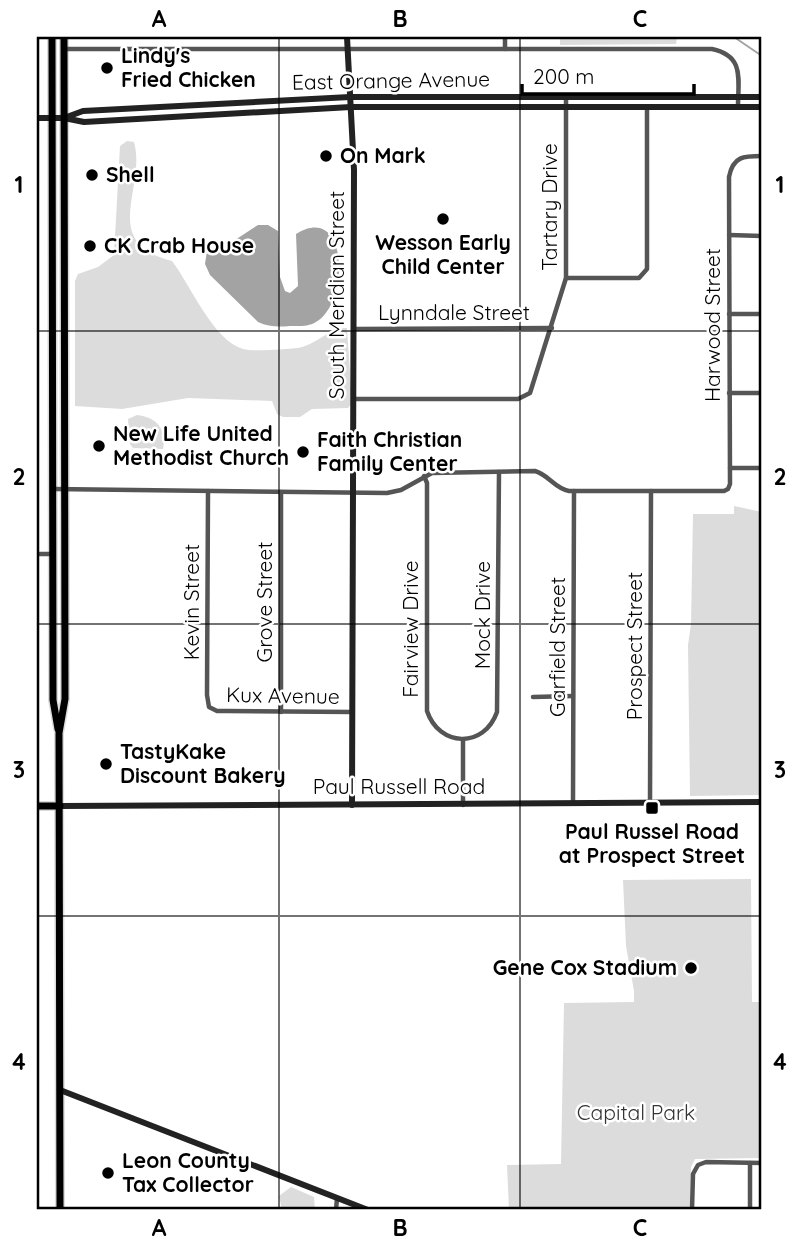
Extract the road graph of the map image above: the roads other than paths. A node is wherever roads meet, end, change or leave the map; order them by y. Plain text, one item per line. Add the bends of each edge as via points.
1 (52, 37) edge
2 (64, 37) edge
3 (347, 37) edge
4 (505, 37) edge
5 (348, 48) junction
6 (505, 48) junction
7 (64, 49) junction
8 (566, 96) junction
9 (350, 97) junction
10 (738, 97) junction
11 (762, 97) edge
12 (566, 106) junction
13 (647, 106) junction
14 (351, 107) junction
15 (738, 107) junction
16 (762, 107) edge
17 (37, 118) edge
18 (52, 118) junction
19 (64, 118) junction
20 (762, 156) edge
21 (729, 235) junction
22 (762, 236) edge
23 (566, 278) junction
24 (729, 314) junction
25 (762, 314) edge
26 (552, 328) junction
27 (355, 329) junction
28 (729, 393) junction
29 (762, 393) edge
30 (354, 399) junction
31 (730, 468) junction
32 (762, 468) edge
33 (499, 472) junction
34 (424, 476) junction
35 (53, 489) junction
36 (64, 489) junction
37 (208, 491) junction
38 (574, 491) junction
39 (651, 491) junction
40 (281, 492) junction
41 (355, 493) junction
42 (37, 554) edge
43 (54, 554) junction
44 (54, 604) junction
45 (65, 604) junction
46 (53, 670) junction
47 (65, 681) junction
48 (573, 696) junction
49 (533, 697) dead end
50 (213, 710) joint
51 (281, 712) junction
52 (353, 712) junction
53 (59, 733) junction
54 (463, 740) junction
55 (650, 802) junction
56 (762, 802) edge
57 (573, 803) junction
58 (352, 805) junction
59 (463, 805) junction
60 (37, 806) edge
61 (60, 806) junction
62 (60, 1090) junction
63 (750, 1163) junction
64 (762, 1163) edge
65 (337, 1198) junction
66 (60, 1210) edge
67 (336, 1210) edge
68 (368, 1210) edge
69 (692, 1210) edge
70 (750, 1210) edge

1 - 18 main road
2 - 7 main road
3 - 5 street, South Meridian Street
4 - 6 street
5 - 6 street
5 - 7 street
5 - 9 street, South Meridian Street
6 - 10 street via 712,48 728,54 736,64
7 - 19 main road
8 - 9 street, East Orange Avenue
8 - 10 street, East Orange Avenue
8 - 12 street, Tartary Drive
9 - 14 street, South Meridian Street
9 - 19 street, East Orange Avenue via 83,111
10 - 11 street, East Orange Avenue
10 - 15 street
12 - 13 street, East Orange Avenue
12 - 14 street, East Orange Avenue
12 - 23 street, Tartary Drive
13 - 15 street, East Orange Avenue
13 - 23 street via 644,274 629,279
14 - 19 street, East Orange Avenue via 84,122
14 - 27 street, South Meridian Street
15 - 16 street, East Orange Avenue
17 - 18 street, East Orange Avenue
18 - 19 street, East Orange Avenue
18 - 35 main road
19 - 36 main road
20 - 21 street, Harwood Street via 735,162 729,177
21 - 22 street
21 - 24 street, Harwood Street
23 - 26 street, Tartary Drive
24 - 25 street
24 - 28 street, Harwood Street
26 - 27 street, Lynndale Street
26 - 30 street, Tartary Drive via 536,377 527,395 519,399
27 - 30 street, South Meridian Street
28 - 29 street
28 - 31 street, Harwood Street
30 - 41 street, South Meridian Street
31 - 32 street
31 - 39 street, Harwood Street via 724,491
33 - 34 street
33 - 38 street via 541,472 558,488
33 - 54 street, Mock Drive via 497,712 479,736
34 - 41 street via 395,492
34 - 54 street, Fairview Drive via 427,711 440,729
35 - 36 street
35 - 43 main road
36 - 37 street
36 - 45 main road
37 - 40 street
37 - 50 street, Kevin Street via 207,695
38 - 39 street
38 - 48 street, Garfield Street
39 - 55 street, Prospect Street
40 - 41 street
40 - 51 street, Grove Street
41 - 52 street, South Meridian Street
42 - 43 street
43 - 44 main road
44 - 45 main road
44 - 46 main road
45 - 47 main road
46 - 47 main road
46 - 53 main road
47 - 53 main road
48 - 49 street
48 - 57 street, Garfield Street
50 - 51 street, Kux Avenue
51 - 52 street, Kux Avenue
52 - 58 street, South Meridian Street
53 - 61 main road
54 - 59 street
55 - 56 street, Paul Russell Road
55 - 57 street, Paul Russell Road
57 - 59 street, Paul Russell Road
58 - 59 street, Paul Russell Road
58 - 61 street, Paul Russell Road
60 - 61 main road, Paul Russell Road
61 - 62 main road
62 - 65 street
62 - 66 main road
63 - 64 street
63 - 69 street via 706,1162 695,1168
63 - 70 street
65 - 67 street
65 - 68 street

